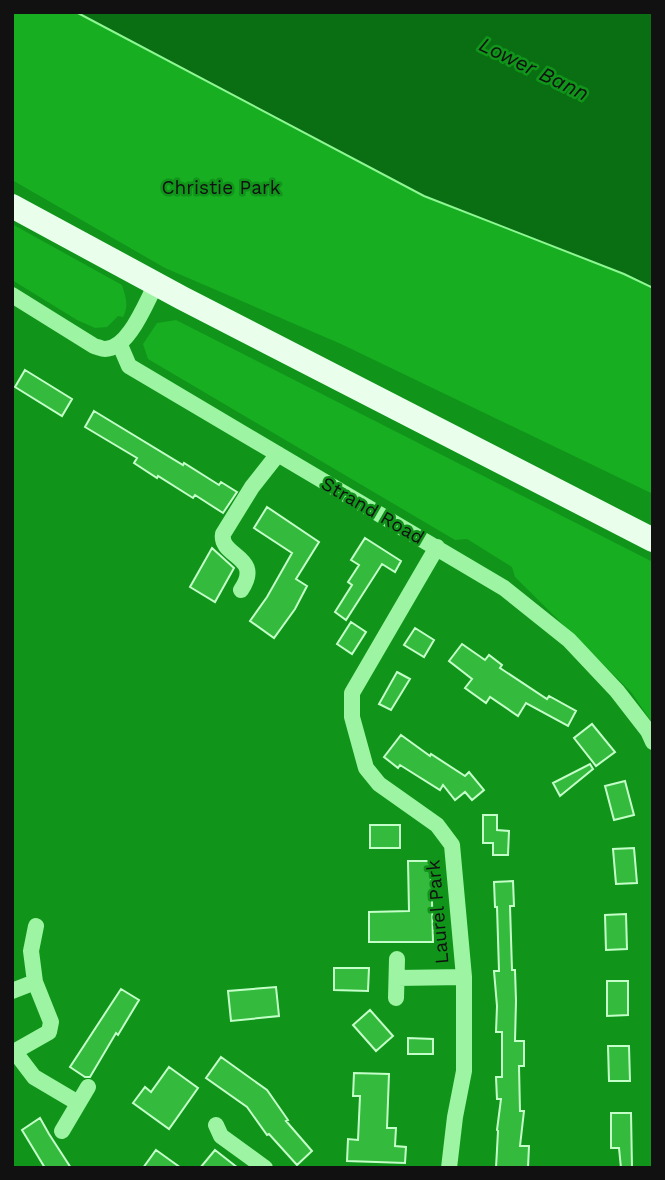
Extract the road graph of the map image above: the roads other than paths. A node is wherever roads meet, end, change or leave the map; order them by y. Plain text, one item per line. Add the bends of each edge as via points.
1 (12, 206) edge
2 (156, 284) junction
3 (12, 295) edge
4 (120, 345) junction
5 (278, 454) junction
6 (653, 540) edge
7 (437, 547) junction
8 (241, 590) dead end
9 (653, 742) edge
10 (36, 926) dead end
11 (397, 959) dead end
12 (464, 977) junction
13 (397, 978) junction
14 (35, 982) junction
15 (12, 991) edge
16 (396, 998) dead end
17 (14, 1053) edge
18 (88, 1087) dead end
19 (78, 1103) junction
20 (216, 1125) dead end
21 (62, 1131) dead end
22 (265, 1168) edge
23 (449, 1168) edge

1 - 2 main road
2 - 4 street
2 - 6 main road
3 - 4 street via 94,346
4 - 5 street, Strand Road via 129,366
5 - 7 street, Strand Road
5 - 8 street via 223,534 225,545 246,564 248,573
7 - 9 street, Strand Road via 504,588 569,640 617,691
7 - 12 street, Laurel Park via 352,693 352,718 366,768 380,784 437,825 452,845
10 - 14 street via 31,951
11 - 13 street
12 - 13 street
12 - 23 street, Laurel Park via 464,1071
13 - 16 street
14 - 15 street
14 - 17 street via 51,1022 49,1032
17 - 19 street via 34,1077
18 - 19 street
19 - 21 street
20 - 22 street via 222,1136

